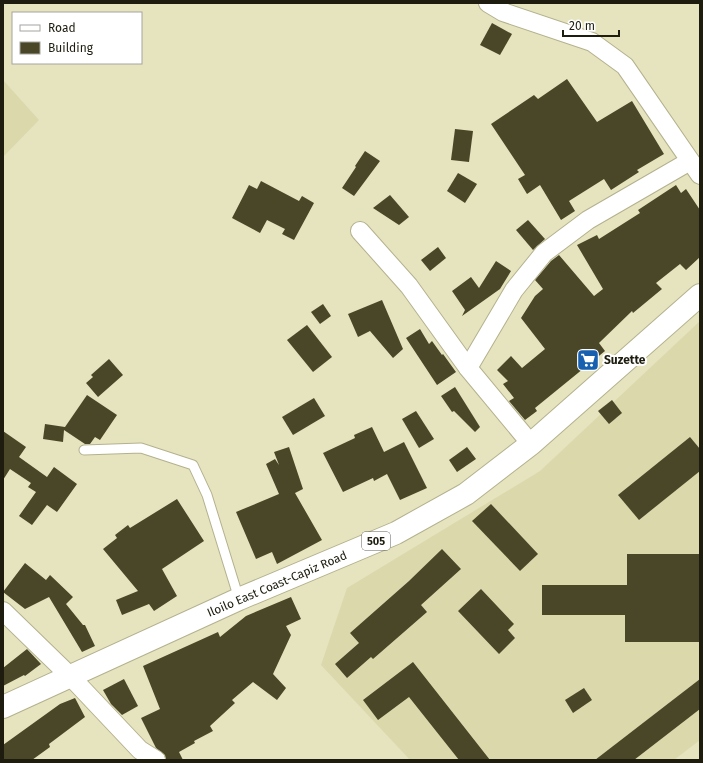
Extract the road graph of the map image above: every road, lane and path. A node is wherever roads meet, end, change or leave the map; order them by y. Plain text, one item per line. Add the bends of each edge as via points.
1 (500, 6) edge
2 (695, 168) edge
3 (360, 231) dead end
4 (700, 295) edge
5 (468, 368) junction
6 (531, 444) junction
7 (84, 450) dead end
8 (239, 599) junction
9 (3, 611) edge
10 (71, 677) junction
11 (3, 707) edge
12 (156, 760) edge

1 - 2 street via 592,42 625,66
2 - 5 street via 588,220 544,253 514,290
3 - 5 street via 409,286
4 - 6 main road, Iloilo East Coast-Capiz Road / 505
5 - 6 street
6 - 8 main road, Iloilo East Coast-Capiz Road / 505 via 466,494 396,533
7 - 8 lane via 141,448 193,465 207,495
8 - 10 main road, Iloilo East Coast-Capiz Road / 505
9 - 10 street
10 - 11 main road, Iloilo East Coast-Capiz Road / 505
10 - 12 street via 140,750

